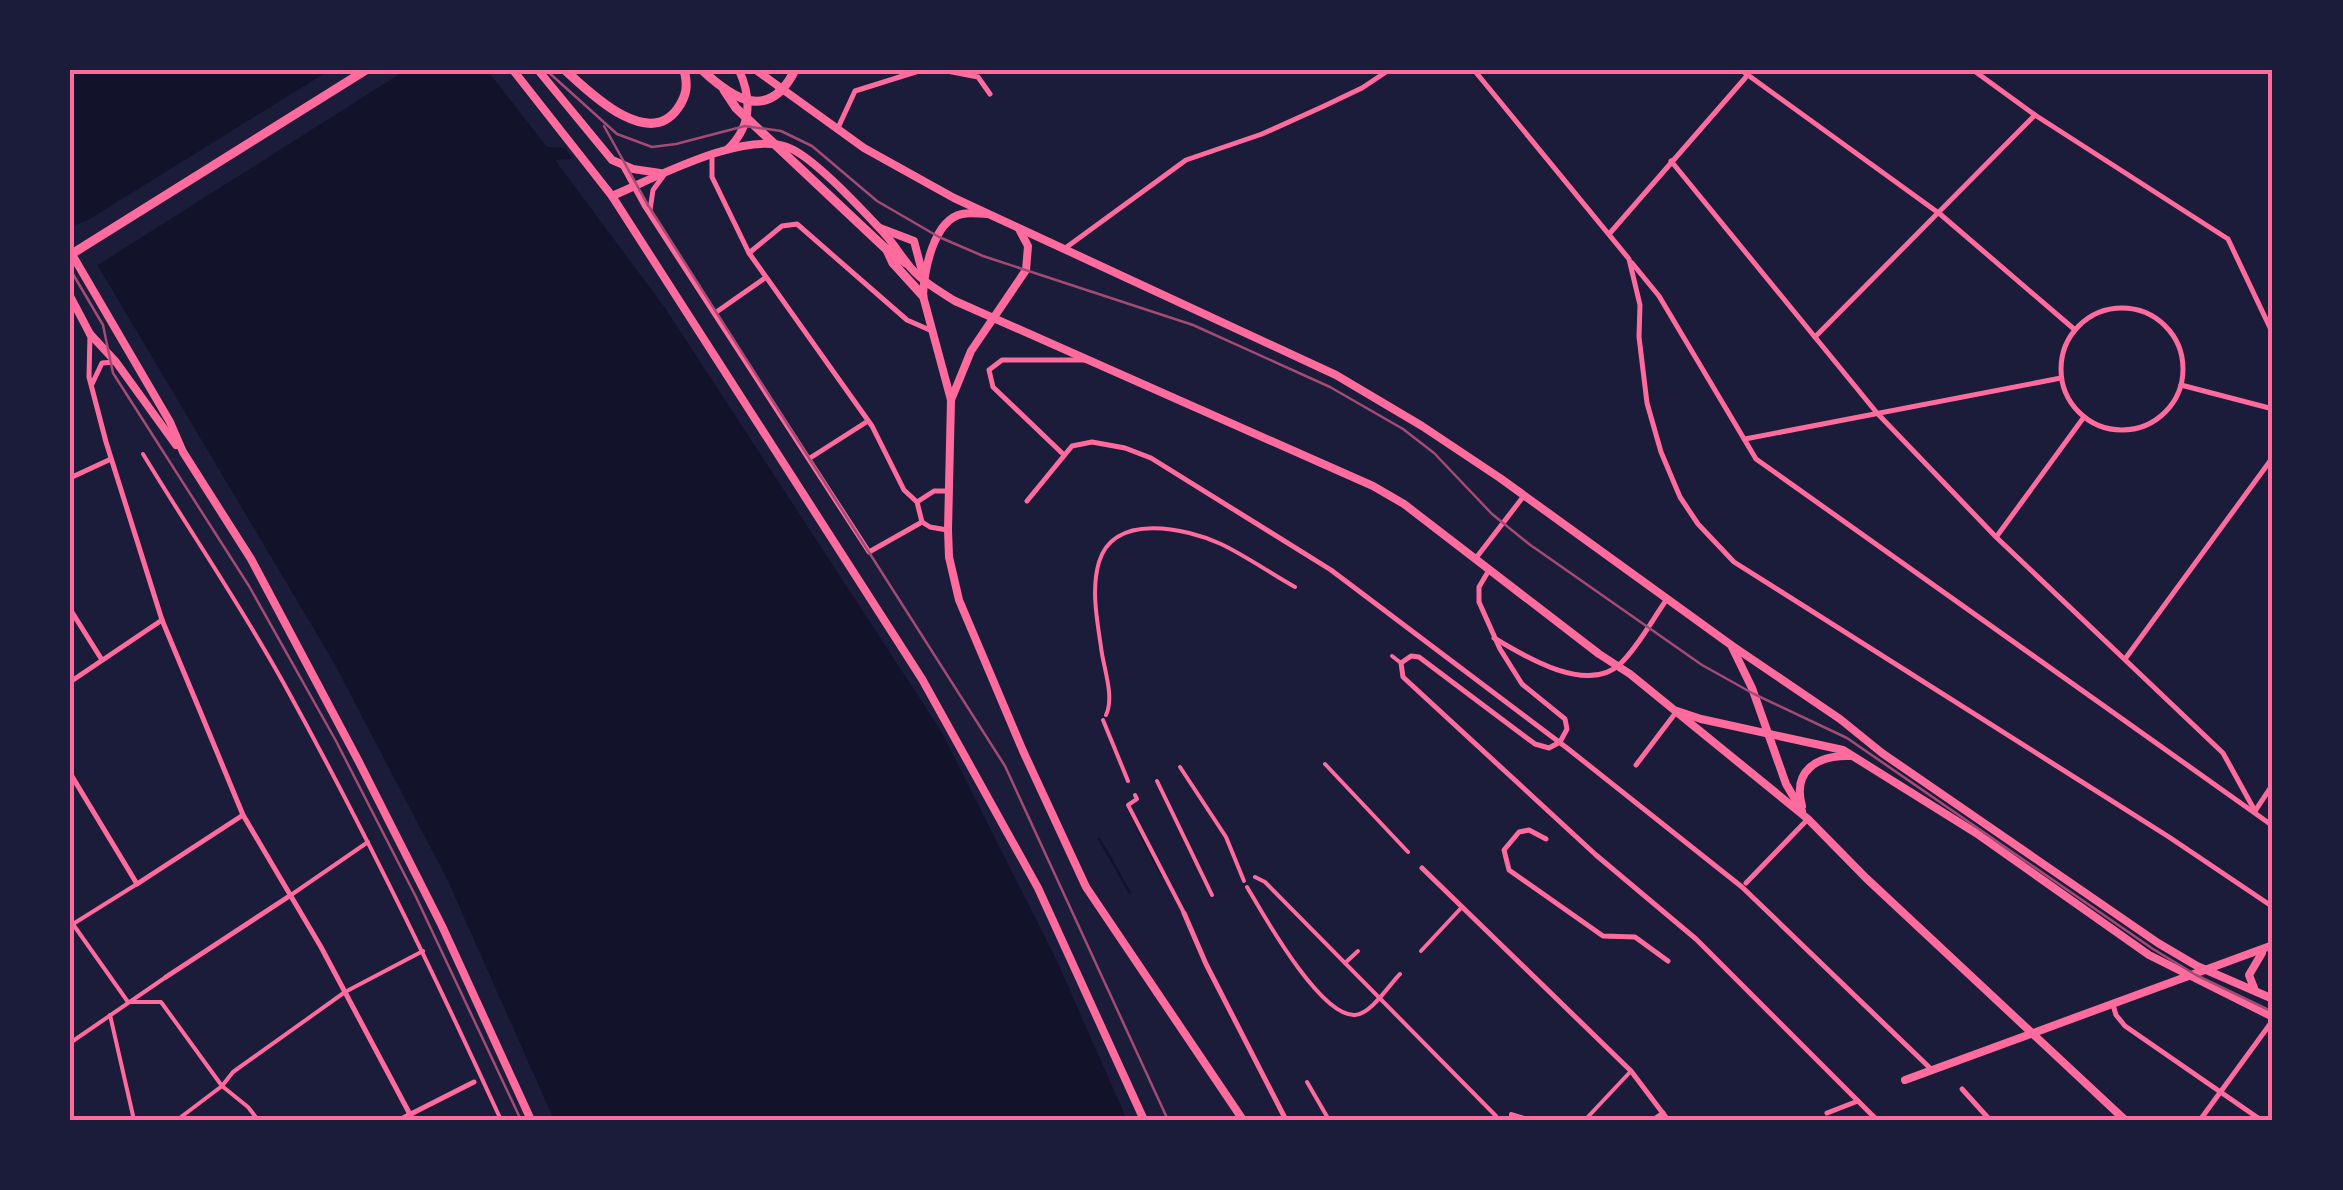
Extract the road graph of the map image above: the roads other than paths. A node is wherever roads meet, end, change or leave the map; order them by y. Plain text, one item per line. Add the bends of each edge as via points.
1 (366, 70) edge
2 (513, 70) edge
3 (538, 70) edge
4 (565, 70) edge
5 (684, 70) edge
6 (702, 70) edge
7 (739, 70) edge
8 (756, 70) edge
9 (795, 70) edge
10 (922, 70) edge
11 (942, 70) edge
12 (1389, 70) edge
13 (1474, 70) edge
14 (1741, 70) edge
15 (1973, 70) edge
16 (1747, 77) junction
17 (724, 90) junction
18 (990, 94) dead end
19 (2035, 115) junction
20 (837, 130) junction
21 (724, 152) junction
22 (708, 157) junction
23 (1672, 161) junction
24 (622, 165) junction
25 (665, 174) junction
26 (634, 187) junction
27 (612, 196) junction
28 (650, 213) junction
29 (987, 214) junction
30 (1940, 214) junction
31 (1020, 229) junction
32 (875, 231) junction
33 (1610, 233) junction
34 (885, 248) junction
35 (1064, 250) junction
36 (749, 252) junction
37 (70, 253) edge
38 (1629, 259) junction
39 (906, 263) junction
40 (765, 278) junction
41 (924, 279) junction
42 (70, 296) edge
43 (923, 296) junction
44 (716, 313) junction
45 (992, 318) junction
46 (2074, 330) junction
47 (932, 332) junction
48 (90, 334) junction
49 (2273, 334) edge
50 (1814, 338) junction
51 (1086, 360) junction
52 (116, 362) junction
53 (2061, 378) junction
54 (2181, 385) junction
55 (90, 387) junction
56 (952, 400) junction
57 (2273, 408) edge
58 (1878, 413) junction
59 (2084, 417) junction
60 (868, 421) junction
61 (1745, 439) junction
62 (183, 452) junction
63 (143, 454) dead end
64 (1063, 454) junction
65 (2273, 457) edge
66 (111, 458) junction
67 (810, 458) junction
68 (70, 478) edge
69 (948, 491) junction
70 (1524, 495) junction
71 (1027, 501) dead end
72 (917, 502) junction
73 (922, 522) junction
74 (948, 530) junction
75 (1996, 536) junction
76 (1476, 558) junction
77 (1490, 570) junction
78 (1295, 587) dead end
79 (1667, 599) junction
80 (70, 609) edge
81 (162, 620) junction
82 (1494, 638) junction
83 (1732, 645) junction
84 (1392, 656) dead end
85 (1524, 656) junction
86 (1506, 659) junction
87 (2125, 659) junction
88 (102, 660) junction
89 (1402, 663) junction
90 (1618, 667) junction
91 (70, 682) edge
92 (1676, 711) junction
93 (1768, 732) junction
94 (1560, 742) junction
95 (1853, 756) junction
96 (1325, 764) dead end
97 (1636, 766) dead end
98 (1180, 767) dead end
99 (70, 773) edge
100 (1128, 781) dead end
101 (1157, 781) dead end
102 (2273, 784) edge
103 (1135, 795) dead end
104 (2255, 812) junction
105 (242, 815) junction
106 (1808, 819) junction
107 (2273, 826) edge
108 (1546, 839) dead end
109 (368, 842) junction
110 (1408, 852) dead end
111 (1422, 868) dead end
112 (1249, 881) junction
113 (1746, 883) dead end
114 (137, 884) junction
115 (290, 895) junction
116 (1212, 895) dead end
117 (1463, 907) junction
118 (2273, 907) edge
119 (1184, 913) joint
120 (71, 922) edge
121 (2270, 947) edge
122 (422, 951) junction
123 (1358, 951) dead end
124 (1421, 951) dead end
125 (1668, 961) dead end
126 (1345, 963) junction
127 (2208, 971) junction
128 (1400, 974) dead end
129 (166, 977) joint
130 (2190, 978) junction
131 (345, 992) junction
132 (2258, 992) junction
133 (1378, 996) junction
134 (2273, 999) edge
135 (128, 1002) junction
136 (2112, 1004) junction
137 (110, 1015) junction
138 (2273, 1019) edge
139 (2033, 1032) junction
140 (70, 1043) edge
141 (1932, 1070) junction
142 (1631, 1071) junction
143 (482, 1078) junction
144 (1904, 1080) dead end
145 (474, 1082) joint
146 (1307, 1082) dead end
147 (222, 1086) junction
148 (1962, 1089) dead end
149 (2223, 1089) junction
150 (1858, 1101) junction
151 (1827, 1113) dead end
152 (1496, 1116) dead end
153 (411, 1117) edge
154 (1666, 1117) edge
155 (134, 1120) edge
156 (177, 1120) edge
157 (258, 1120) edge
158 (399, 1120) edge
159 (501, 1120) edge
160 (531, 1120) edge
161 (1144, 1120) edge
162 (1243, 1120) edge
163 (1286, 1120) edge
164 (1329, 1120) edge
165 (1511, 1120) edge
166 (1530, 1120) edge
167 (1585, 1120) edge
168 (1653, 1120) edge
169 (1877, 1120) edge
170 (1990, 1120) edge
171 (2125, 1120) edge
172 (2200, 1120) edge
173 (2261, 1120) edge

1 - 37 main road
2 - 27 main road
3 - 24 main road via 602,150
4 - 5 main road via 606,104 642,122 664,120 679,107 686,94
6 - 17 main road
7 - 21 main road via 747,88 747,121
8 - 20 main road
9 - 17 main road via 780,92 765,99 742,100
10 - 20 street via 855,91
11 - 18 street via 978,77
12 - 35 street via 1277,128 1186,160
13 - 33 street
14 - 16 street
15 - 19 street
16 - 23 street
16 - 30 street
17 - 32 main road
19 - 30 street
19 - 49 street via 2228,238
20 - 29 main road
21 - 22 main road
21 - 32 main road via 790,147
22 - 25 main road
22 - 36 street
23 - 33 street
23 - 50 street
24 - 25 main road
24 - 26 street
25 - 26 main road
25 - 28 street via 652,190
26 - 27 main road
26 - 28 street
27 - 161 main road via 950,725 1038,888
28 - 44 street
29 - 31 main road
29 - 41 main road via 963,214 944,224
30 - 46 street
30 - 50 street
31 - 35 main road
31 - 45 main road via 1028,266
32 - 34 main road
32 - 39 main road
32 - 41 main road via 914,241
33 - 38 street
34 - 39 main road
34 - 43 main road
35 - 70 main road via 1336,375
36 - 40 street
36 - 47 street via 793,222 907,320
37 - 62 main road
38 - 61 street
38 - 118 street via 1652,425 1680,497 1734,562
39 - 41 main road
40 - 44 street
40 - 60 street
41 - 43 main road
41 - 45 main road
42 - 48 main road
43 - 47 main road
44 - 67 street
45 - 51 main road
45 - 56 main road
46 - 53 street via 2064,347
46 - 54 street via 2100,311 2146,312 2175,338 2183,361
47 - 56 main road
48 - 52 main road
48 - 55 street
50 - 58 street
51 - 64 street via 1002,360 989,370 993,388
51 - 76 main road via 1372,486
52 - 55 street via 102,363
52 - 62 main road
53 - 58 street
53 - 59 street
54 - 57 street
54 - 59 street via 2162,416 2140,427 2105,428
55 - 66 street
56 - 69 main road
58 - 61 street
58 - 75 street
59 - 75 street
60 - 67 street
60 - 72 street
61 - 104 street via 1756,459
62 - 160 main road via 360,762
63 - 109 street via 280,677
64 - 71 street
64 - 94 street via 1092,442 1150,458 1331,570
65 - 87 street
66 - 68 street
66 - 81 street
67 - 73 street via 869,552
69 - 72 street
69 - 74 main road
70 - 76 street
70 - 79 main road
72 - 73 street
73 - 74 street
74 - 162 main road via 959,600 1086,888
75 - 87 street
76 - 77 main road
77 - 82 street via 1479,602
77 - 90 main road
78 - 100 street via 1208,538 1150,528 1112,541 1100,559 1095,599 1109,697 1104,718
79 - 83 main road
79 - 90 street
80 - 88 street
81 - 88 street
81 - 105 street
82 - 85 street
82 - 86 street
83 - 93 main road
83 - 127 main road via 2142,932
84 - 89 street
85 - 86 street
85 - 90 street via 1568,673
86 - 94 street via 1522,684 1565,720
87 - 104 street via 2223,753
88 - 91 street
89 - 94 street via 1419,657 1535,744 1549,748
89 - 150 street via 1403,677 1696,939
90 - 92 main road
92 - 93 main road
92 - 97 street
92 - 106 main road
93 - 95 main road
93 - 106 main road via 1786,784
94 - 141 street via 1742,887
95 - 106 main road via 1827,756 1808,768 1799,794
95 - 130 main road
96 - 110 street
98 - 112 street
99 - 114 street
101 - 116 street
102 - 104 street
103 - 119 street via 1128,805
104 - 107 street
105 - 114 street
105 - 115 street
106 - 113 street
106 - 139 main road
108 - 125 street via 1519,832 1504,850 1509,870 1603,936 1635,937
109 - 115 street
109 - 122 street
111 - 117 street
112 - 126 street via 1265,882
112 - 133 street via 1290,960 1332,1004 1356,1015
114 - 120 street
115 - 129 street
115 - 131 street
117 - 124 street
117 - 142 street
119 - 163 street
120 - 135 street
121 - 127 main road
121 - 132 main road via 2249,975
122 - 131 street
122 - 143 street
123 - 126 street
126 - 133 street
127 - 130 main road
127 - 132 main road
128 - 133 street
129 - 135 street
130 - 136 main road
130 - 138 main road
131 - 147 street
131 - 153 street
132 - 134 main road
133 - 152 street
135 - 137 street
135 - 147 street via 161,1002
136 - 139 main road
136 - 149 street via 2125,1026
137 - 140 street
137 - 155 street
138 - 149 street
139 - 141 main road
139 - 171 main road
141 - 144 main road
142 - 154 street
142 - 167 street
143 - 145 street
143 - 159 street
145 - 153 street
146 - 164 street
147 - 156 street
147 - 157 street
148 - 170 street
149 - 172 street
149 - 173 street
150 - 151 street
150 - 169 street
153 - 158 street
154 - 168 street
165 - 166 street via 1511,1114

